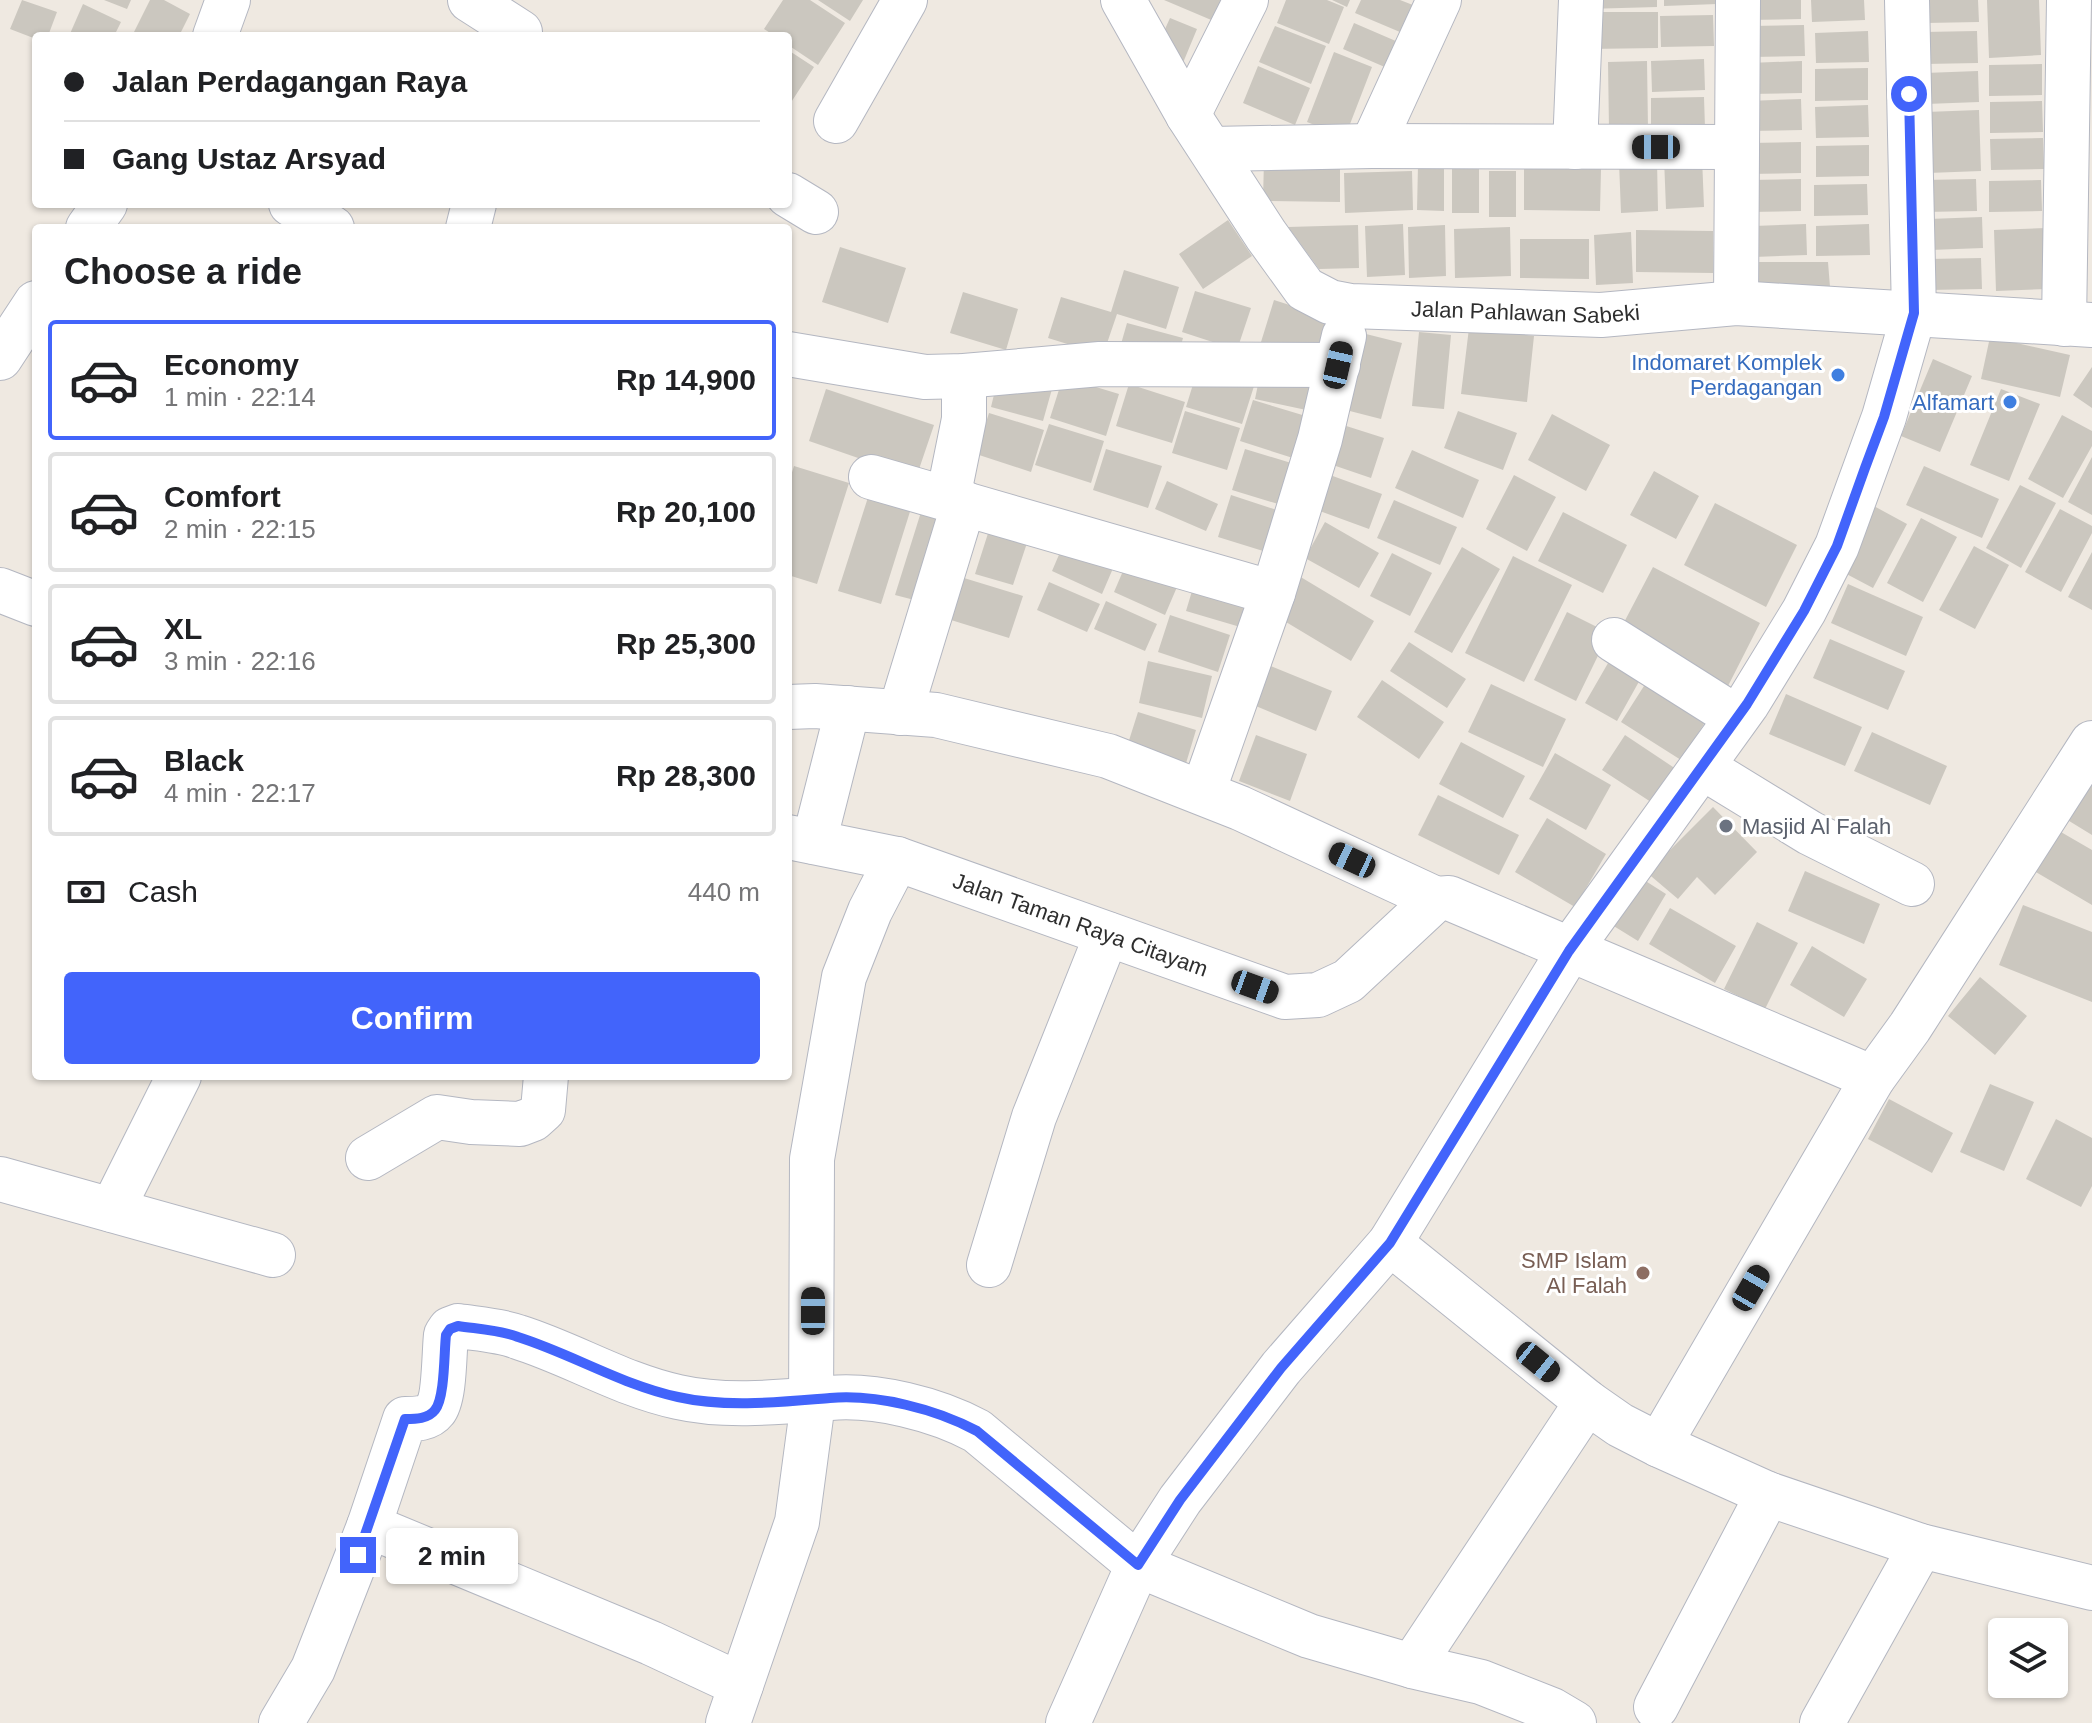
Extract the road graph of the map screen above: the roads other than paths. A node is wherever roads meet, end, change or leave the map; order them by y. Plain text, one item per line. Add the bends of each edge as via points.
1 (228, 0) edge
2 (470, 0) edge
3 (905, 0) edge
4 (1123, 0) edge
5 (1246, 0) edge
6 (1439, 0) edge
7 (1581, 0) edge
8 (1738, 0) edge
9 (1907, 0) edge
10 (2069, 0) edge
11 (216, 32) edge
12 (518, 32) edge
13 (836, 121) dead end
14 (1200, 132) junction
15 (1372, 146) junction
16 (1575, 147) junction
17 (1737, 147) junction
18 (298, 208) edge
19 (325, 224) edge
20 (1736, 303) junction
21 (1351, 306) junction
22 (32, 309) edge
23 (1914, 313) junction
24 (2078, 324) edge
25 (1, 354) edge
26 (792, 355) edge
27 (1338, 365) junction
28 (964, 376) junction
29 (871, 477) dead end
30 (956, 500) junction
31 (1273, 593) junction
32 (1614, 640) dead end
33 (792, 707) edge
34 (848, 708) junction
35 (900, 713) junction
36 (1736, 717) junction
37 (2087, 759) edge
38 (1702, 767) junction
39 (1203, 792) junction
40 (801, 840) edge
41 (897, 859) junction
42 (1912, 884) dead end
43 (1436, 899) junction
44 (1107, 934) junction
45 (1569, 951) junction
46 (1873, 1078) junction
47 (177, 1080) edge
48 (546, 1080) edge
49 (368, 1158) dead end
50 (0, 1179) edge
51 (112, 1210) junction
52 (1390, 1243) junction
53 (273, 1255) dead end
54 (989, 1265) dead end
55 (811, 1401) junction
56 (1587, 1402) junction
57 (1659, 1445) junction
58 (1768, 1494) junction
59 (369, 1526) junction
60 (1921, 1546) junction
61 (1138, 1565) junction
62 (2092, 1588) edge
63 (1412, 1666) junction
64 (735, 1704) edge
65 (1656, 1707) dead end
66 (281, 1723) edge
67 (1068, 1723) edge
68 (1574, 1723) edge
69 (1822, 1723) edge

1 - 11 street
2 - 12 street
3 - 13 street
4 - 14 street, Jalan Pahlawan Sabeki
5 - 14 street
6 - 15 street
7 - 16 street
8 - 17 street
9 - 23 street
10 - 24 street
14 - 15 street
14 - 21 street, Jalan Pahlawan Sabeki via 1305,289
15 - 16 street
16 - 17 street
17 - 20 street
18 - 19 street
20 - 21 street, Jalan Pahlawan Sabeki via 1601,315
20 - 23 street, Jalan Pahlawan Sabeki
21 - 27 street
22 - 25 street
23 - 24 street, Jalan Pahlawan Sabeki
23 - 36 street via 1884,417 1837,546 1804,611
26 - 28 street via 925,377
27 - 28 street via 1100,364
27 - 31 street
28 - 30 street
29 - 30 street
30 - 31 street
30 - 35 street
31 - 39 street
32 - 36 street
33 - 34 street
34 - 35 street
34 - 40 street
35 - 39 street via 936,715 1108,756
36 - 38 street
37 - 46 street
38 - 42 street via 1810,833
38 - 45 street
39 - 43 street
40 - 41 street, Jalan Taman Raya Citayam
41 - 44 street, Jalan Taman Raya Citayam
41 - 55 street via 844,977 812,1159
43 - 44 street, Jalan Taman Raya Citayam via 1348,981 1318,995 1285,997
43 - 45 street via 1466,904
44 - 54 street via 1034,1117
45 - 46 street
45 - 52 street
46 - 57 street
47 - 51 street
48 - 49 street via 543,1110 533,1119 520,1124 437,1117
50 - 51 street
51 - 53 street
52 - 56 street
52 - 61 street via 1281,1368 1180,1500
55 - 59 street via 703,1402 676,1397 516,1336 458,1326 446,1335 440,1400 420,1419 405,1419
55 - 61 street via 895,1403 946,1415 977,1431
55 - 64 street via 797,1522
56 - 57 street
56 - 63 street
57 - 58 street
58 - 60 street
58 - 65 street
59 - 64 street via 651,1643
59 - 66 street via 308,1679
60 - 62 street
60 - 69 street
61 - 63 street via 1309,1636
61 - 67 street
63 - 68 street via 1481,1682

